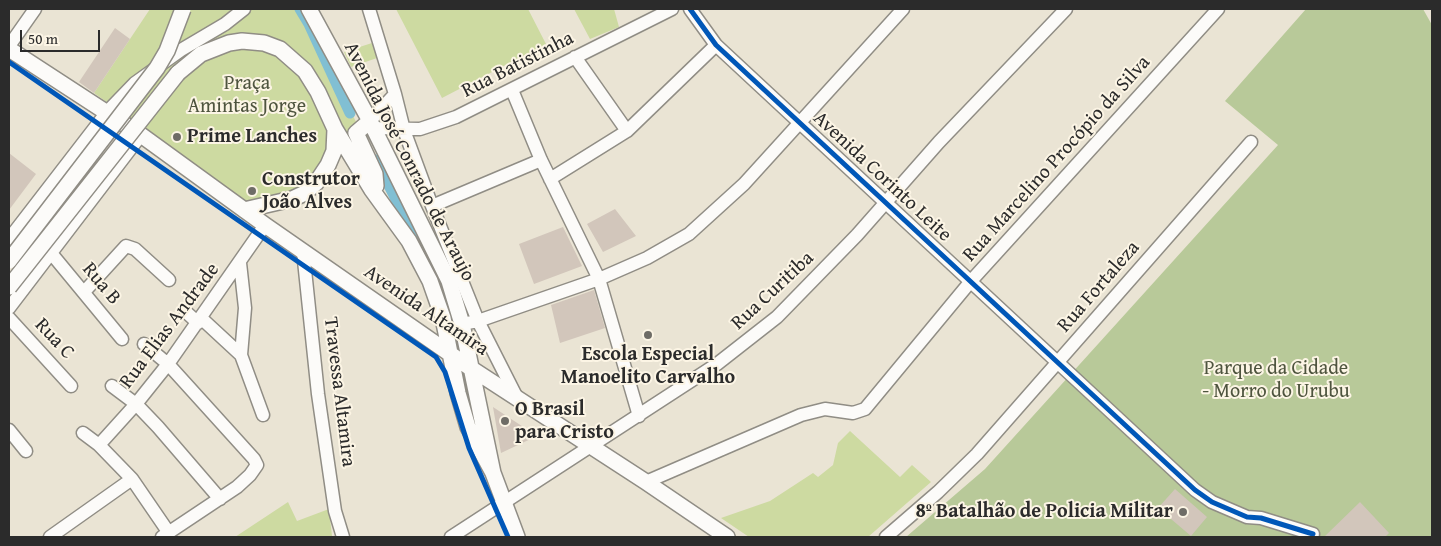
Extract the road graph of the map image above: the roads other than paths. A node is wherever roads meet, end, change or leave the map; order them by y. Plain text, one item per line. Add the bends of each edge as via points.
1 (35, 9) edge
2 (183, 9) edge
3 (244, 9) edge
4 (309, 9) edge
5 (369, 9) edge
6 (672, 9) edge
7 (690, 9) edge
8 (903, 9) edge
9 (1066, 9) edge
10 (1218, 9) edge
11 (716, 45) junction
12 (9, 48) edge
13 (575, 57) junction
14 (512, 90) junction
15 (395, 94) junction
16 (107, 112) junction
17 (800, 121) junction
18 (372, 124) junction
19 (335, 129) junction
20 (404, 130) junction
21 (627, 131) junction
22 (141, 135) junction
23 (1252, 142) dead end
24 (541, 160) junction
25 (550, 179) junction
26 (372, 190) junction
27 (885, 201) junction
28 (432, 206) junction
29 (244, 210) junction
30 (265, 225) junction
31 (9, 239) edge
32 (304, 251) junction
33 (51, 253) junction
34 (9, 261) edge
35 (240, 263) junction
36 (599, 279) junction
37 (169, 280) dead end
38 (971, 281) junction
39 (9, 287) edge
40 (84, 292) junction
41 (9, 308) edge
42 (186, 312) dead end
43 (9, 318) edge
44 (200, 321) junction
45 (478, 321) junction
46 (462, 324) junction
47 (122, 339) dead end
48 (144, 344) dead end
49 (450, 352) junction
50 (241, 355) junction
51 (1058, 363) junction
52 (168, 364) junction
53 (470, 366) junction
54 (71, 386) dead end
55 (112, 386) dead end
56 (516, 396) junction
57 (136, 404) junction
58 (263, 415) dead end
59 (640, 416) junction
60 (9, 430) edge
61 (83, 433) dead end
62 (98, 445) junction
63 (591, 447) junction
64 (26, 451) dead end
65 (493, 473) junction
66 (132, 479) junction
67 (646, 482) junction
68 (220, 499) junction
69 (505, 504) junction
70 (1314, 534) dead end
71 (165, 535) edge
72 (50, 537) edge
73 (343, 537) edge
74 (451, 537) edge
75 (517, 537) edge
76 (727, 537) edge
77 (886, 537) edge

1 - 12 street
2 - 34 main road, bridge via 168,51 157,68
3 - 16 street via 135,83
4 - 18 main road, Avenida José Conrado de Araujo
5 - 15 street
6 - 13 street, Rua Batistinha
7 - 11 street, Avenida Corinto Leite
8 - 17 street
9 - 27 street, Rua Curitiba
10 - 38 street, Rua Marcelino Procópio da Silva
11 - 17 street, Avenida Corinto Leite
11 - 21 street
12 - 16 main road, Avenida Altamira
13 - 14 street, Rua Batistinha
13 - 21 street
14 - 20 street, Rua Batistinha via 448,120 420,129
14 - 24 street
15 - 18 street
15 - 20 street
16 - 22 main road, Avenida Altamira
16 - 31 street
17 - 27 street, Avenida Corinto Leite
17 - 36 street via 744,184 689,234
18 - 20 street, Rua Batistinha
18 - 26 main road via 356,133 375,174 376,183
18 - 46 main road, Avenida José Conrado de Araujo via 449,280
19 - 26 main road, Avenida José Conrado de Araujo
19 - 29 main road via 331,158 316,183 305,193
19 - 39 main road, Avenida José Conrado de Araujo, bridge via 311,80 292,58 273,46 229,42 202,54 178,73
20 - 28 street
21 - 25 street
22 - 29 main road, Avenida Altamira
22 - 33 street
23 - 51 street, Rua Fortaleza
24 - 25 street
24 - 28 street
25 - 36 street
26 - 49 main road, Avenida José Conrado de Araujo via 430,281
27 - 38 street, Avenida Corinto Leite
27 - 59 street, Rua Curitiba via 857,235 777,317 718,364
28 - 45 street
29 - 30 main road, Avenida Altamira
30 - 32 main road, Avenida Altamira
30 - 35 street, Rua Elias Andrade
32 - 49 main road, Avenida Altamira
32 - 73 street, Travessa Altamira via 318,394
33 - 40 street, Rua B
33 - 41 street
35 - 44 street, Rua Elias Andrade
35 - 50 street via 244,308
36 - 45 street
36 - 59 street
37 - 40 street via 128,246
38 - 51 street, Avenida Corinto Leite
38 - 67 street, Rua Marcelino Procópio da Silva via 865,409 853,413 825,409 801,415
40 - 47 street, Rua B
42 - 44 street
43 - 54 street, Rua C
44 - 50 street
44 - 52 street, Rua Elias Andrade
45 - 46 street
45 - 56 street
46 - 53 main road, Avenida José Conrado de Araujo
48 - 52 street
49 - 53 main road, Avenida Altamira
49 - 65 main road, Avenida José Conrado de Araujo via 468,426
50 - 58 street
51 - 70 street, Avenida Corinto Leite via 1212,502 1247,517
51 - 77 street, Rua Fortaleza via 977,454
52 - 57 street, Rua Elias Andrade
52 - 68 street via 256,462 250,475
53 - 56 main road, Avenida Altamira
53 - 65 main road, Avenida José Conrado de Araujo
55 - 57 street
56 - 63 main road, Avenida Altamira
57 - 62 street, Rua Elias Andrade
57 - 68 street
59 - 63 street, Rua Curitiba
60 - 64 street
61 - 62 street
62 - 66 street
63 - 67 main road, Avenida Altamira
63 - 69 street, Rua Curitiba
65 - 69 main road
66 - 71 street
66 - 72 street
67 - 76 main road, Avenida Altamira
68 - 71 street
69 - 74 street, Rua Curitiba
69 - 75 main road

